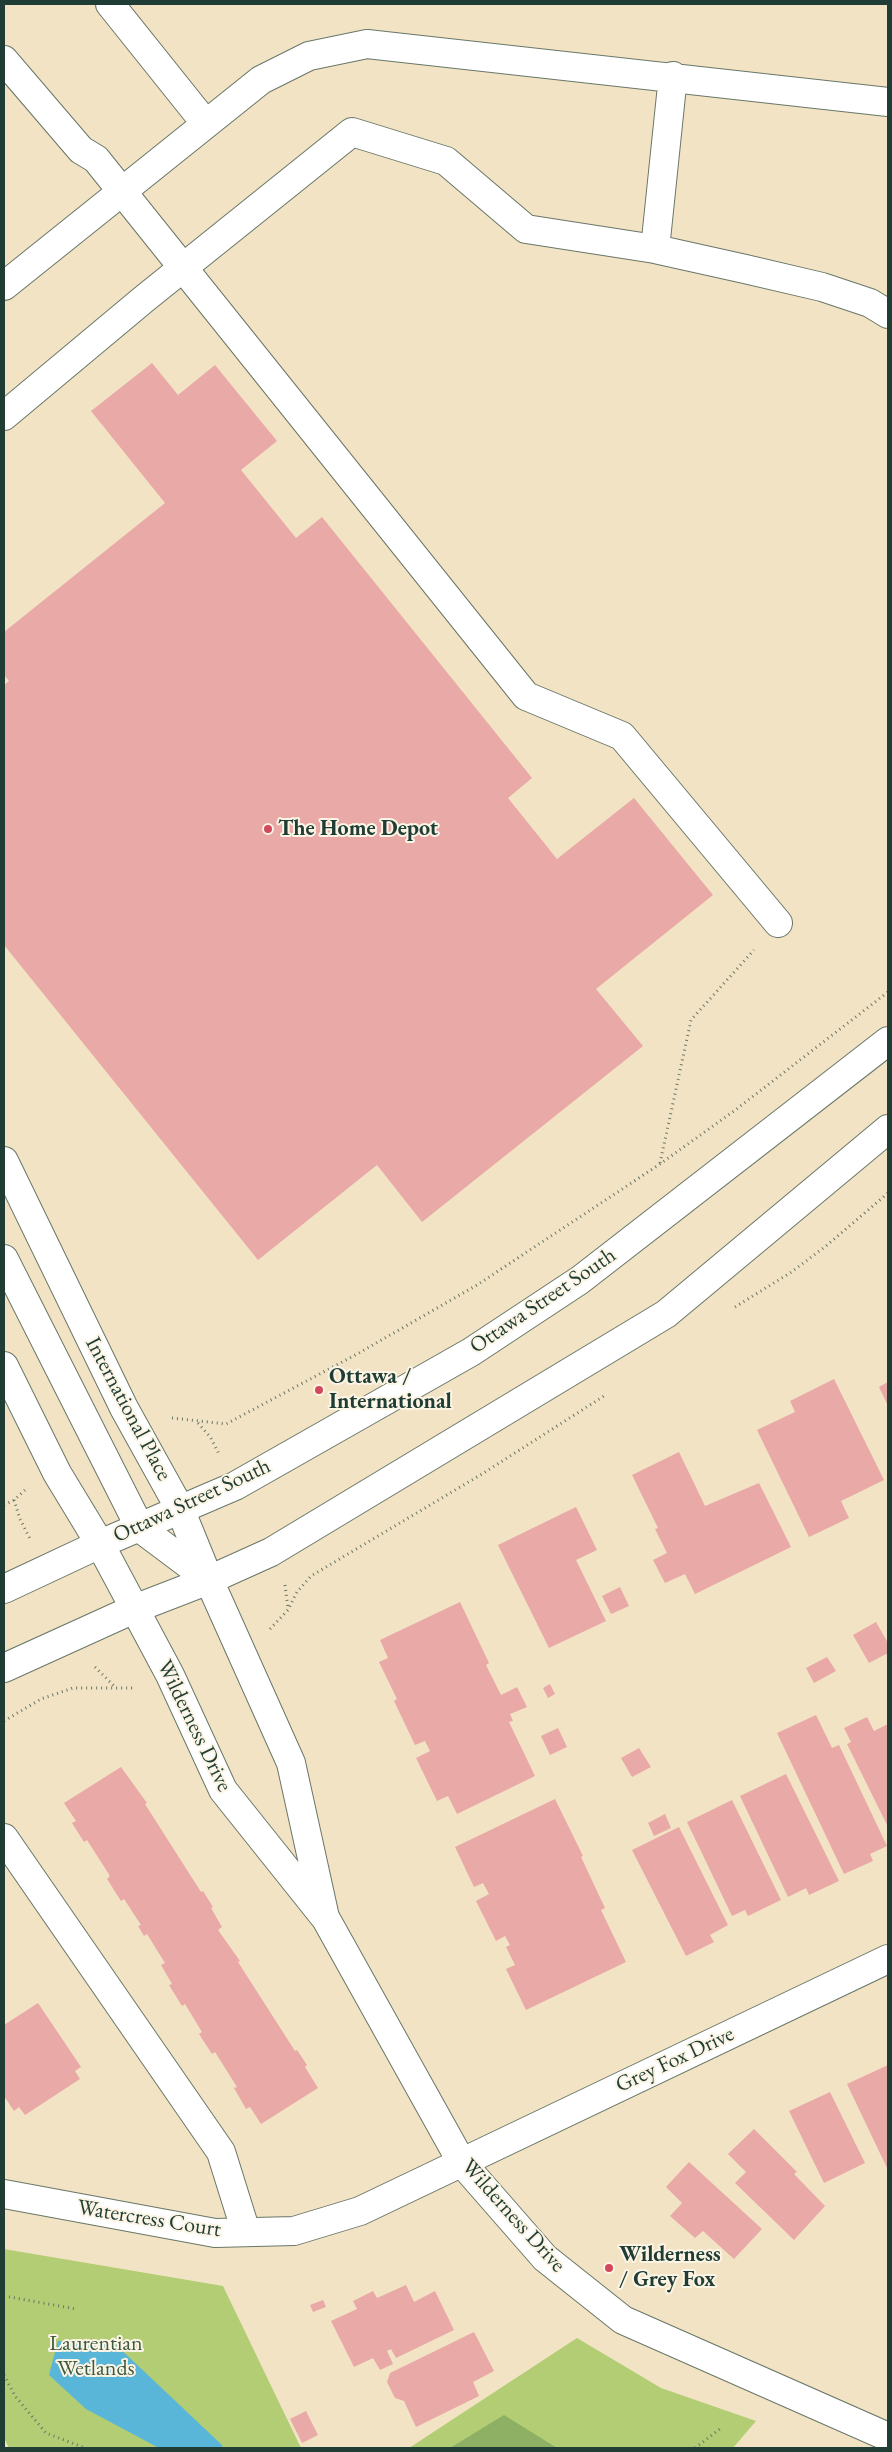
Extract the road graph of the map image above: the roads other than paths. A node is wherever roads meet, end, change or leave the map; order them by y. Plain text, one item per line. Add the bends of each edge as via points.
1 (110, 4) edge
2 (4, 60) edge
3 (673, 76) junction
4 (888, 102) edge
5 (206, 124) junction
6 (122, 192) junction
7 (655, 250) junction
8 (184, 267) junction
9 (4, 286) edge
10 (888, 314) edge
11 (4, 416) edge
12 (778, 923) road end
13 (888, 1041) edge
14 (888, 1130) edge
15 (4, 1161) edge
16 (4, 1260) edge
17 (4, 1366) edge
18 (180, 1509) junction
19 (140, 1528) junction
20 (100, 1544) junction
21 (209, 1580) junction
22 (4, 1589) edge
23 (134, 1609) junction
24 (4, 1668) edge
25 (4, 1838) edge
26 (326, 1919) junction
27 (888, 1959) edge
28 (462, 2163) junction
29 (4, 2194) edge
30 (246, 2232) junction
31 (888, 2437) edge

1 - 5 street
2 - 6 street via 81,150 96,159
3 - 4 street
3 - 5 street via 367,44 309,56 260,80
3 - 7 street
5 - 6 street
6 - 8 street
6 - 9 street
7 - 8 street via 526,229 446,160 352,132
7 - 10 street via 822,287 870,303
8 - 11 street
8 - 12 street via 526,696 622,736
13 - 18 street, Ottawa Street South via 580,1280 471,1352 235,1486
14 - 21 street via 666,1314 271,1552
15 - 18 street, International Place via 124,1408
16 - 19 street, International Place
17 - 20 street via 56,1473
18 - 19 street, Ottawa Street South
18 - 21 street, International Place
19 - 20 street, Ottawa Street South
19 - 21 street, International Place
20 - 22 street, Ottawa Street South
20 - 23 street, Wilderness Drive
21 - 23 street
21 - 26 street, Wilderness Drive via 291,1763
23 - 24 street
23 - 26 street, Wilderness Drive via 170,1675 223,1790
25 - 30 street via 221,2152
26 - 28 street, Wilderness Drive
27 - 28 street, Grey Fox Drive
28 - 30 street, Watercress Court via 360,2211 294,2231
28 - 31 street, Wilderness Drive via 545,2258 623,2320
29 - 30 street, Watercress Court via 215,2233

